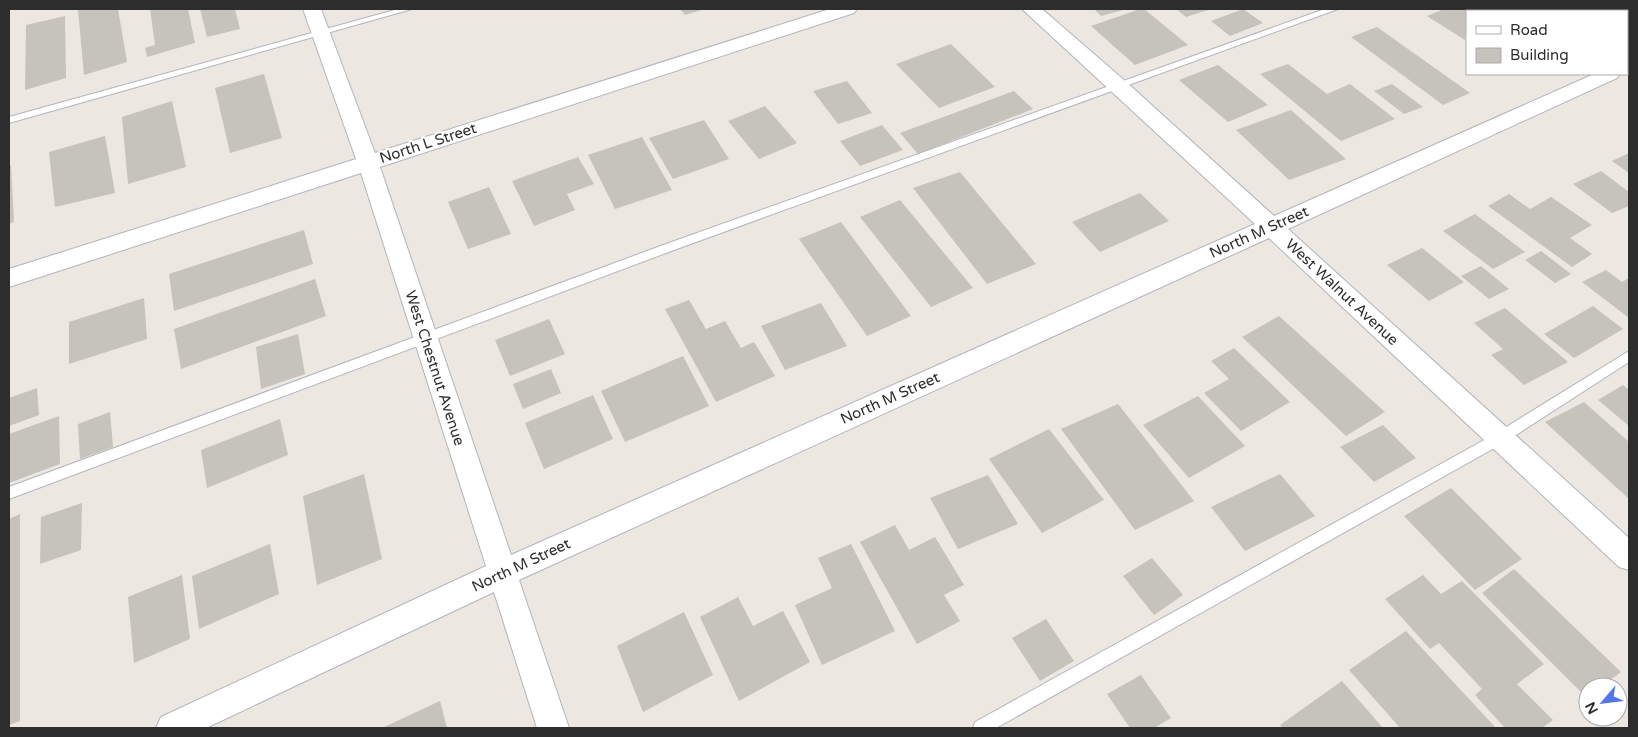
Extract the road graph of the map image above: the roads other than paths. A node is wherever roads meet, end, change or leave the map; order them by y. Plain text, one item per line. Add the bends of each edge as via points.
1 (312, 9) edge
2 (407, 9) edge
3 (848, 9) edge
4 (1031, 9) edge
5 (1334, 9) edge
6 (320, 32) junction
7 (1608, 75) edge
8 (1117, 84) junction
9 (9, 120) edge
10 (368, 162) junction
11 (1272, 226) junction
12 (9, 278) edge
13 (425, 337) junction
14 (1629, 356) edge
15 (1500, 438) junction
16 (9, 493) edge
17 (1629, 557) edge
18 (502, 573) junction
19 (172, 728) edge
20 (553, 728) edge
21 (981, 728) edge

1 - 6 street, West Chestnut Avenue
2 - 6 lane
3 - 10 street, North L Street
4 - 8 street, West Walnut Avenue
5 - 8 lane
6 - 9 lane
6 - 10 street, West Chestnut Avenue
7 - 11 street, North M Street
8 - 11 street, West Walnut Avenue
8 - 13 lane
10 - 12 street, North L Street
10 - 13 street, West Chestnut Avenue
11 - 15 street, West Walnut Avenue
11 - 18 street, North M Street
13 - 16 lane
13 - 18 street, West Chestnut Avenue
14 - 15 lane
15 - 17 street, West Walnut Avenue
15 - 21 lane
18 - 19 street, North M Street
18 - 20 street, West Chestnut Avenue

